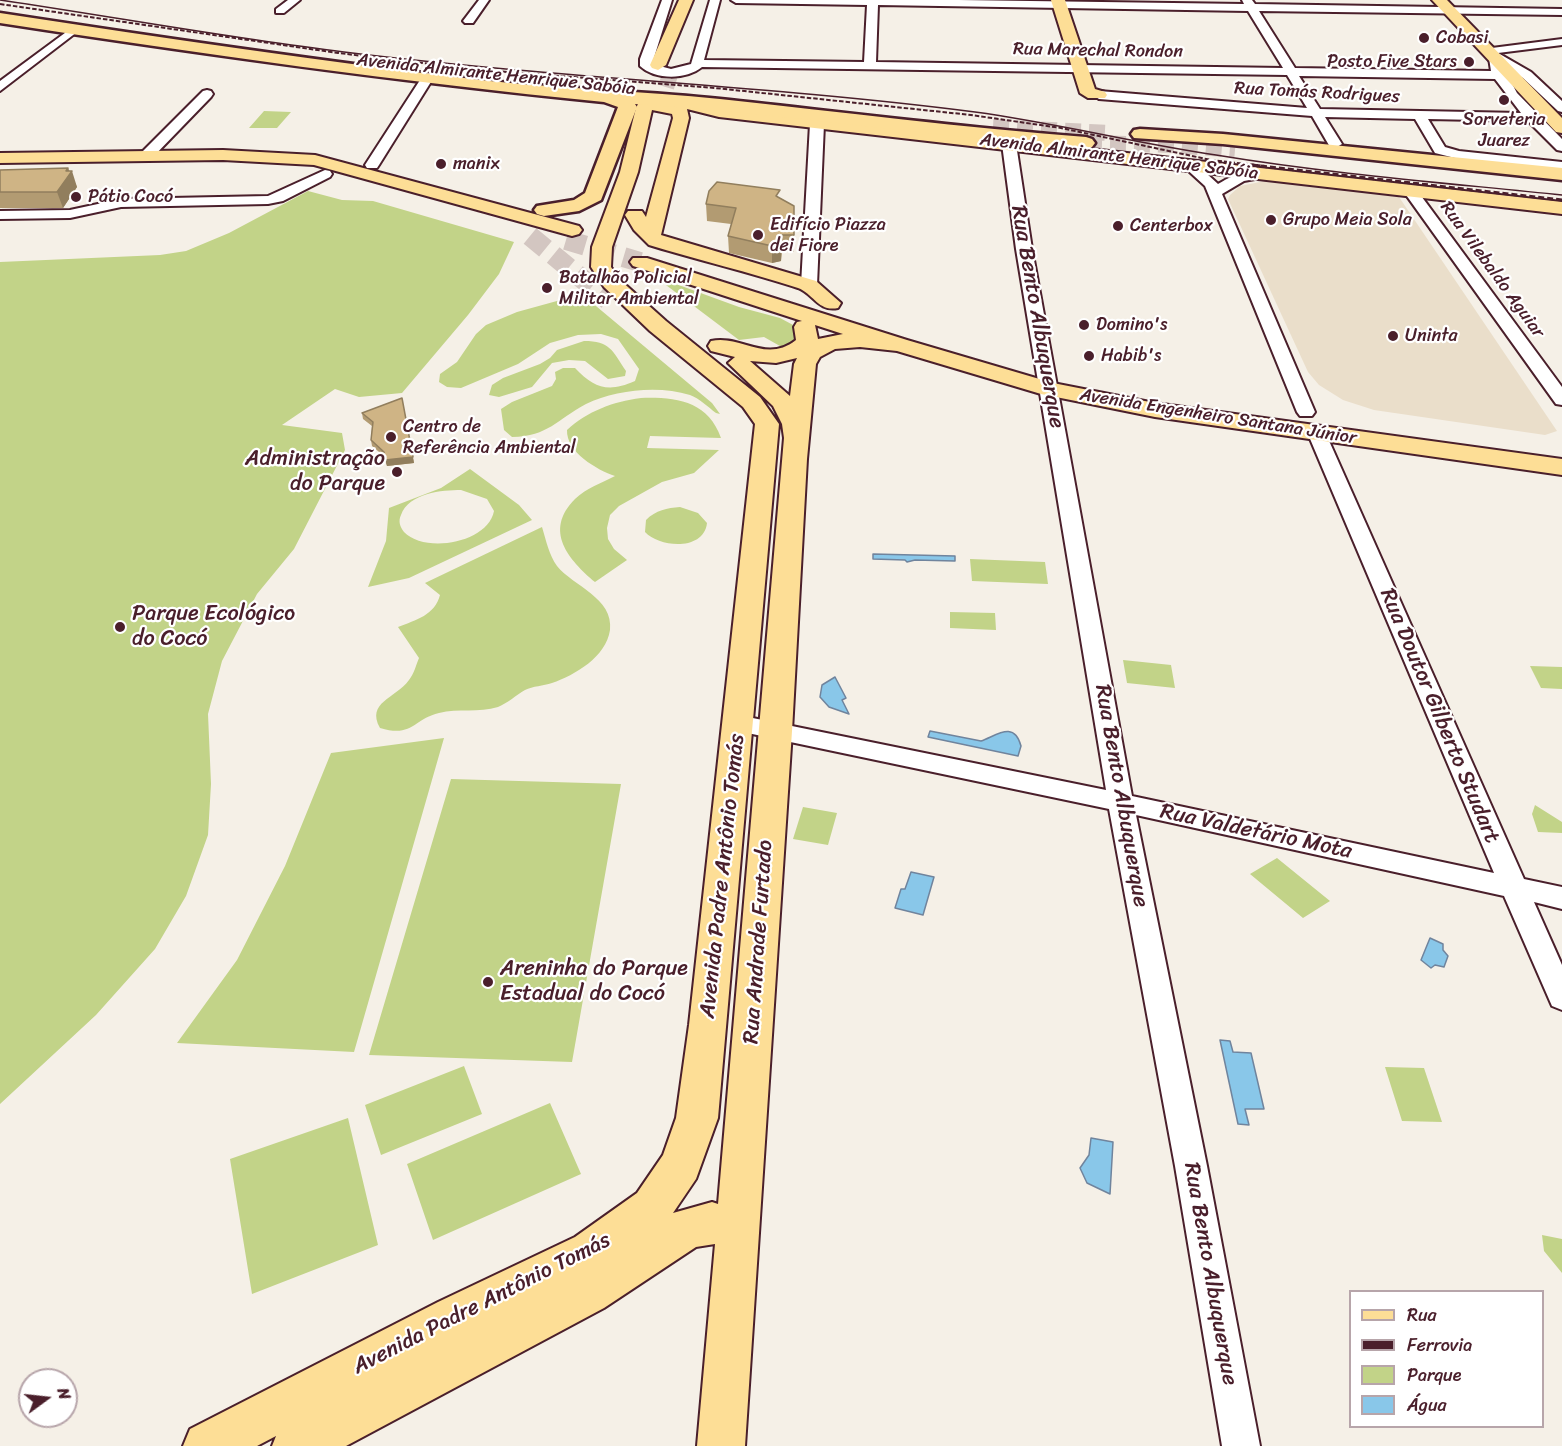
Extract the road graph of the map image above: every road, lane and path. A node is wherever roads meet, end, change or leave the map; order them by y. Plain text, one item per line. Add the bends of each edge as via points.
1 (295, 0) edge
2 (483, 0) edge
3 (667, 0) edge
4 (686, 0) edge
5 (700, 0) edge
6 (715, 0) edge
7 (736, 0) edge
8 (1540, 0) edge
9 (873, 1) edge
10 (1059, 2) edge
11 (1249, 4) edge
12 (1444, 5) edge
13 (0, 10) edge
14 (280, 11) dead end
15 (1558, 12) edge
16 (0, 18) edge
17 (469, 21) dead end
18 (73, 30) junction
19 (1562, 42) edge
20 (1490, 53) junction
21 (698, 63) junction
22 (870, 65) junction
23 (1080, 69) junction
24 (1292, 73) junction
25 (1498, 75) junction
26 (428, 77) junction
27 (1562, 86) edge
28 (0, 87) edge
29 (1543, 88) junction
30 (207, 94) dead end
31 (1098, 95) joint
32 (606, 97) junction
33 (1562, 108) edge
34 (679, 109) junction
35 (643, 110) junction
36 (1316, 113) junction
37 (1420, 116) junction
38 (1533, 117) junction
39 (817, 124) junction
40 (993, 127) tunnel mouth
41 (1562, 128) edge
42 (1140, 134) tunnel mouth
43 (1086, 143) tunnel mouth
44 (1009, 144) junction
45 (1335, 144) dead end
46 (1562, 147) edge
47 (1235, 150) tunnel mouth
48 (146, 156) junction
49 (0, 158) edge
50 (372, 165) junction
51 (668, 165) junction
52 (1190, 165) junction
53 (1562, 166) edge
54 (320, 167) junction
55 (0, 168) edge
56 (1261, 174) junction
57 (1562, 174) edge
58 (1562, 186) edge
59 (1215, 192) junction
60 (1411, 192) junction
61 (636, 198) junction
62 (1562, 208) edge
63 (544, 210) junction
64 (0, 215) edge
65 (637, 248) junction
66 (809, 285) junction
67 (645, 288) dead end
68 (749, 297) junction
69 (608, 300) tunnel mouth
70 (830, 303) junction
71 (658, 326) junction
72 (700, 332) dead end
73 (899, 345) junction
74 (719, 346) junction
75 (1047, 378) junction
76 (1562, 400) edge
77 (1306, 412) junction
78 (1409, 427) junction
79 (1317, 434) junction
80 (796, 438) junction
81 (1562, 445) edge
82 (1433, 448) junction
83 (1521, 455) junction
84 (1562, 455) edge
85 (1562, 466) edge
86 (1562, 475) edge
87 (757, 727) junction
88 (1121, 802) junction
89 (1513, 887) junction
90 (1562, 898) edge
91 (1562, 998) edge
92 (737, 1232) junction
93 (588, 1292) junction
94 (502, 1295) junction
95 (454, 1318) junction
96 (362, 1411) junction
97 (207, 1446) edge
98 (296, 1446) edge
99 (721, 1446) edge
100 (1241, 1446) edge

1 - 14 street
2 - 17 street
3 - 21 street via 646,66 676,72 692,69
4 - 5 main road via 666,65
6 - 21 street
7 - 9 street
8 - 15 street
9 - 10 street
9 - 22 street
10 - 11 street
10 - 23 main road
11 - 12 street
11 - 24 street
12 - 15 street
12 - 20 main road
13 - 40 highway, Avenida Almirante Henrique Sabóia via 292,54
16 - 18 highway, Avenida Almirante Henrique Sabóia
18 - 26 highway, Avenida Almirante Henrique Sabóia
18 - 28 street
19 - 20 street
20 - 25 street
20 - 29 street
20 - 41 main road
21 - 22 street, Rua Marechal Rondon
22 - 23 street, Rua Marechal Rondon
23 - 24 street, Rua Marechal Rondon
23 - 31 main road via 1088,93
24 - 25 street, Rua Marechal Rondon
24 - 36 street
25 - 38 street
26 - 32 highway, Avenida Almirante Henrique Sabóia
26 - 50 street
27 - 29 street
29 - 33 street
30 - 48 street
31 - 36 street, Rua Tomás Rodrigues
32 - 34 highway, Avenida Almirante Henrique Sabóia
32 - 35 highway
34 - 35 main road via 642,105
34 - 39 main road, Avenida Almirante Henrique Sabóia
34 - 43 highway, Avenida Almirante Henrique Sabóia
34 - 51 main road
35 - 61 main road, Avenida Padre Antônio Tomás
35 - 63 highway via 594,196 579,205
36 - 37 street, Rua Tomás Rodrigues
36 - 45 street
37 - 38 street, Rua Tomás Rodrigues
37 - 53 street via 1440,150
38 - 46 street
39 - 44 main road, Avenida Almirante Henrique Sabóia
39 - 66 street
42 - 57 highway, Avenida Almirante Henrique Sabóia
44 - 52 main road, Avenida Almirante Henrique Sabóia
44 - 75 street, Rua Bento Albuquerque
47 - 58 highway, Avenida Almirante Henrique Sabóia
48 - 49 main road
48 - 54 main road via 223,155
50 - 54 main road
50 - 63 main road
51 - 61 main road
51 - 65 main road
52 - 56 main road, Avenida Almirante Henrique Sabóia
52 - 59 street
54 - 54 main road via 569,235 522,231
54 - 55 main road
54 - 64 street via 278,198 268,200 121,203 69,214
56 - 59 street via 1240,177
56 - 60 main road, Avenida Almirante Henrique Sabóia
59 - 77 street
60 - 62 main road, Avenida Almirante Henrique Sabóia
60 - 76 street, Rua Vilebaldo Aguiar
61 - 63 main road via 592,212 567,215
61 - 65 main road via 641,226
61 - 71 main road, Avenida Padre Antônio Tomás via 602,247 601,267 611,283
65 - 66 main road via 663,243
65 - 67 main road via 622,261
65 - 68 main road, Avenida Engenheiro Santana Júnior
65 - 70 main road, Avenida Engenheiro Santana Júnior
66 - 70 main road
68 - 73 main road, Avenida Engenheiro Santana Júnior
68 - 74 main road via 796,319 805,326 807,342 796,352 769,357
69 - 71 main road
70 - 75 main road, Avenida Engenheiro Santana Júnior
71 - 87 main road, Avenida Padre Antônio Tomás via 752,402 767,424
72 - 74 main road
73 - 75 main road, Avenida Engenheiro Santana Júnior
73 - 80 main road via 842,341 811,352 805,364
74 - 80 main road via 788,408 795,420
75 - 77 main road, Avenida Engenheiro Santana Júnior
75 - 79 main road, Avenida Engenheiro Santana Júnior via 1155,410
75 - 88 street, Rua Bento Albuquerque
77 - 78 main road, Avenida Engenheiro Santana Júnior
78 - 81 main road
78 - 83 main road, Avenida Engenheiro Santana Júnior
79 - 82 main road, Avenida Engenheiro Santana Júnior
79 - 89 street, Rua Doutor Gilberto Studart
80 - 87 main road, Rua Andrade Furtado
82 - 83 main road, Avenida Engenheiro Santana Júnior
82 - 86 main road
83 - 84 main road, Avenida Engenheiro Santana Júnior
83 - 85 main road, Avenida Engenheiro Santana Júnior
87 - 88 street, Rua Valdetário Mota
87 - 92 main road, Rua Andrade Furtado
87 - 94 main road, Avenida Padre Antônio Tomás via 697,1119 681,1165 652,1207 629,1226 591,1252
88 - 89 street, Rua Valdetário Mota
88 - 100 street, Rua Bento Albuquerque
89 - 90 street, Rua Valdetário Mota
89 - 91 street, Rua Doutor Gilberto Studart
92 - 93 main road, Avenida Padre Antônio Tomás via 712,1222 685,1229
92 - 99 main road, Rua Andrade Furtado
93 - 94 main road
93 - 96 main road, Avenida Padre Antônio Tomás
94 - 95 main road, Avenida Padre Antônio Tomás
95 - 96 main road
95 - 97 main road, Avenida Padre Antônio Tomás
96 - 98 main road, Avenida Padre Antônio Tomás

